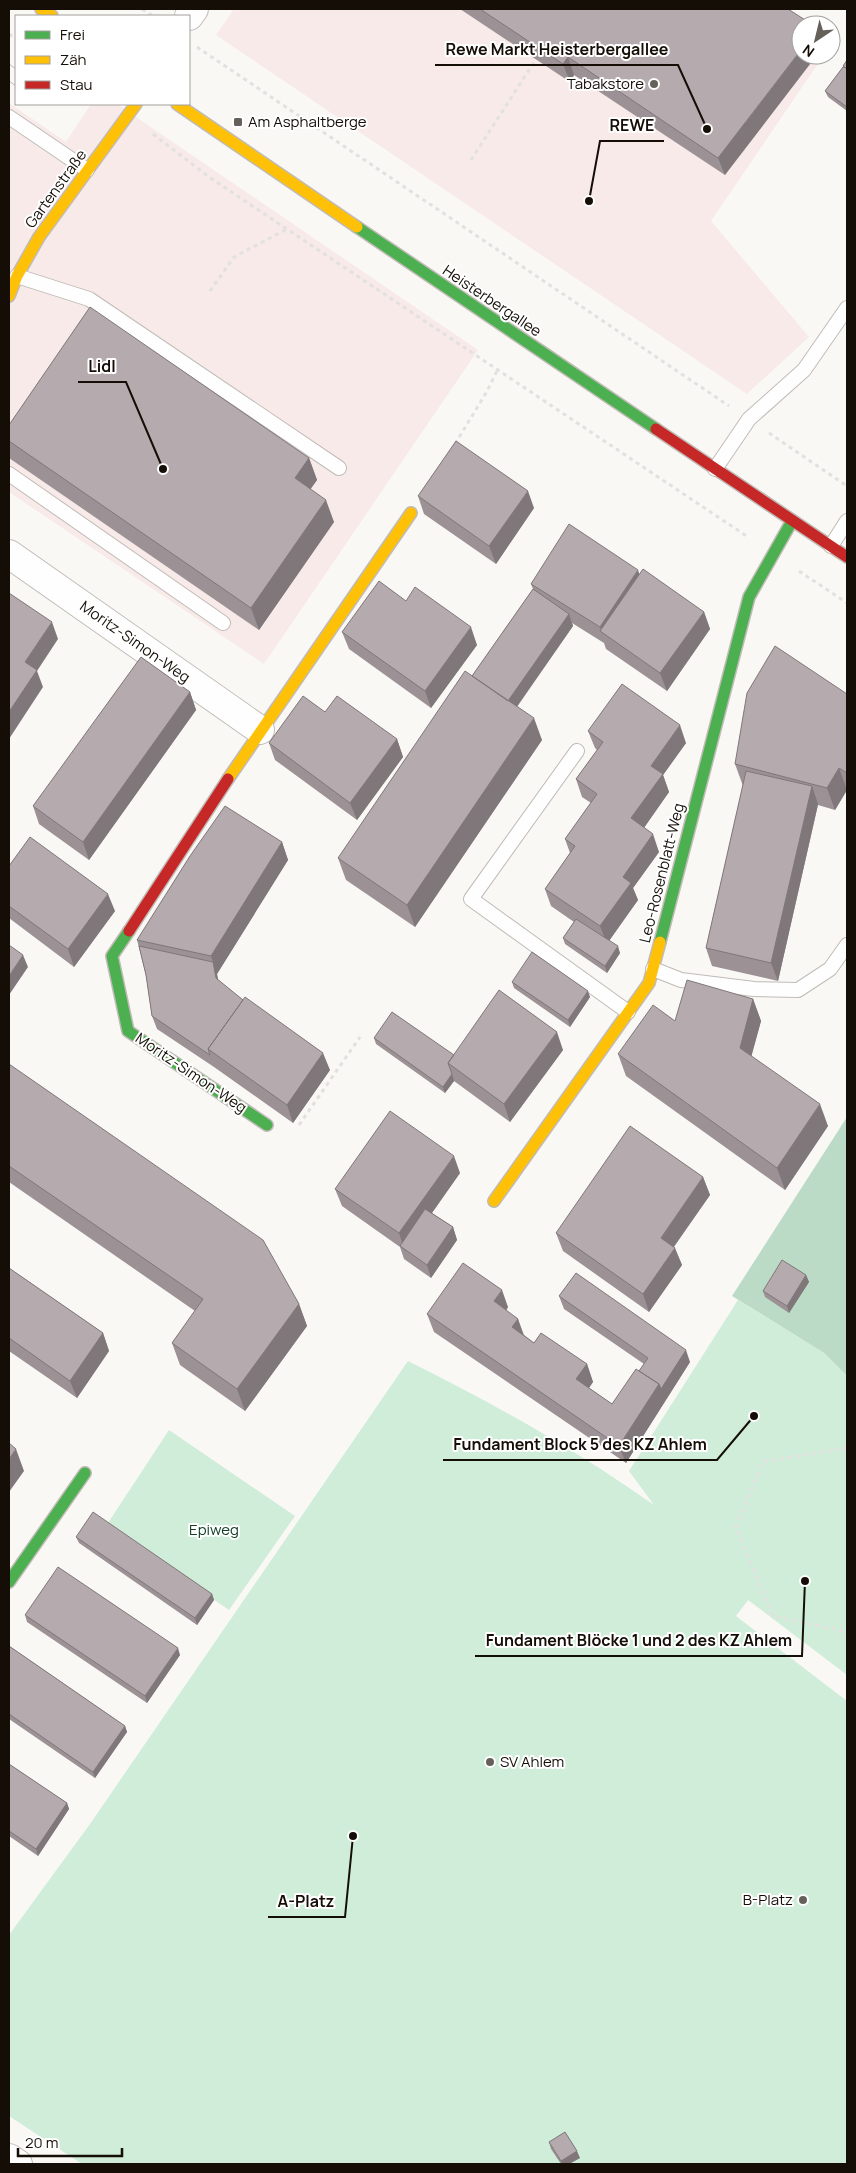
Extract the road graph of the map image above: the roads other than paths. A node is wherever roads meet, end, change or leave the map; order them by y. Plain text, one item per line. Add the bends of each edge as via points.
1 (135, 105) edge
2 (178, 105) edge
3 (9, 117) edge
4 (87, 170) junction
5 (17, 276) junction
6 (9, 296) edge
7 (847, 308) edge
8 (339, 468) dead end
9 (715, 469) junction
10 (9, 474) edge
11 (411, 514) dead end
12 (792, 520) junction
13 (847, 521) edge
14 (831, 546) junction
15 (9, 554) edge
16 (847, 557) edge
17 (223, 623) dead end
18 (260, 730) junction
19 (576, 751) dead end
20 (847, 945) edge
21 (653, 969) junction
22 (628, 1012) junction
23 (267, 1125) road end
24 (494, 1201) dead end
25 (85, 1473) dead end
26 (9, 1582) edge
27 (9, 2158) edge
28 (18, 2164) edge

1 - 4 street, Gartenstraße
2 - 9 street, Heisterbergallee
3 - 4 lane
4 - 5 street, Gartenstraße via 39,237
5 - 6 street, Gartenstraße
5 - 8 lane via 89,299
7 - 9 lane via 804,370 749,419
9 - 12 street, Heisterbergallee
10 - 17 lane
11 - 18 street, Moritz-Simon-Weg
12 - 14 street, Heisterbergallee
12 - 21 street, Leo-Rosenblatt-Weg via 749,597
13 - 14 lane
14 - 16 street, Heisterbergallee
15 - 18 street, Moritz-Simon-Weg
18 - 23 street, Moritz-Simon-Weg via 112,956 128,1031
19 - 22 lane via 471,899
20 - 21 lane via 830,969 798,990 754,990 681,980
21 - 22 street, Leo-Rosenblatt-Weg via 649,983
22 - 24 street, Leo-Rosenblatt-Weg
25 - 26 street
27 - 28 street

